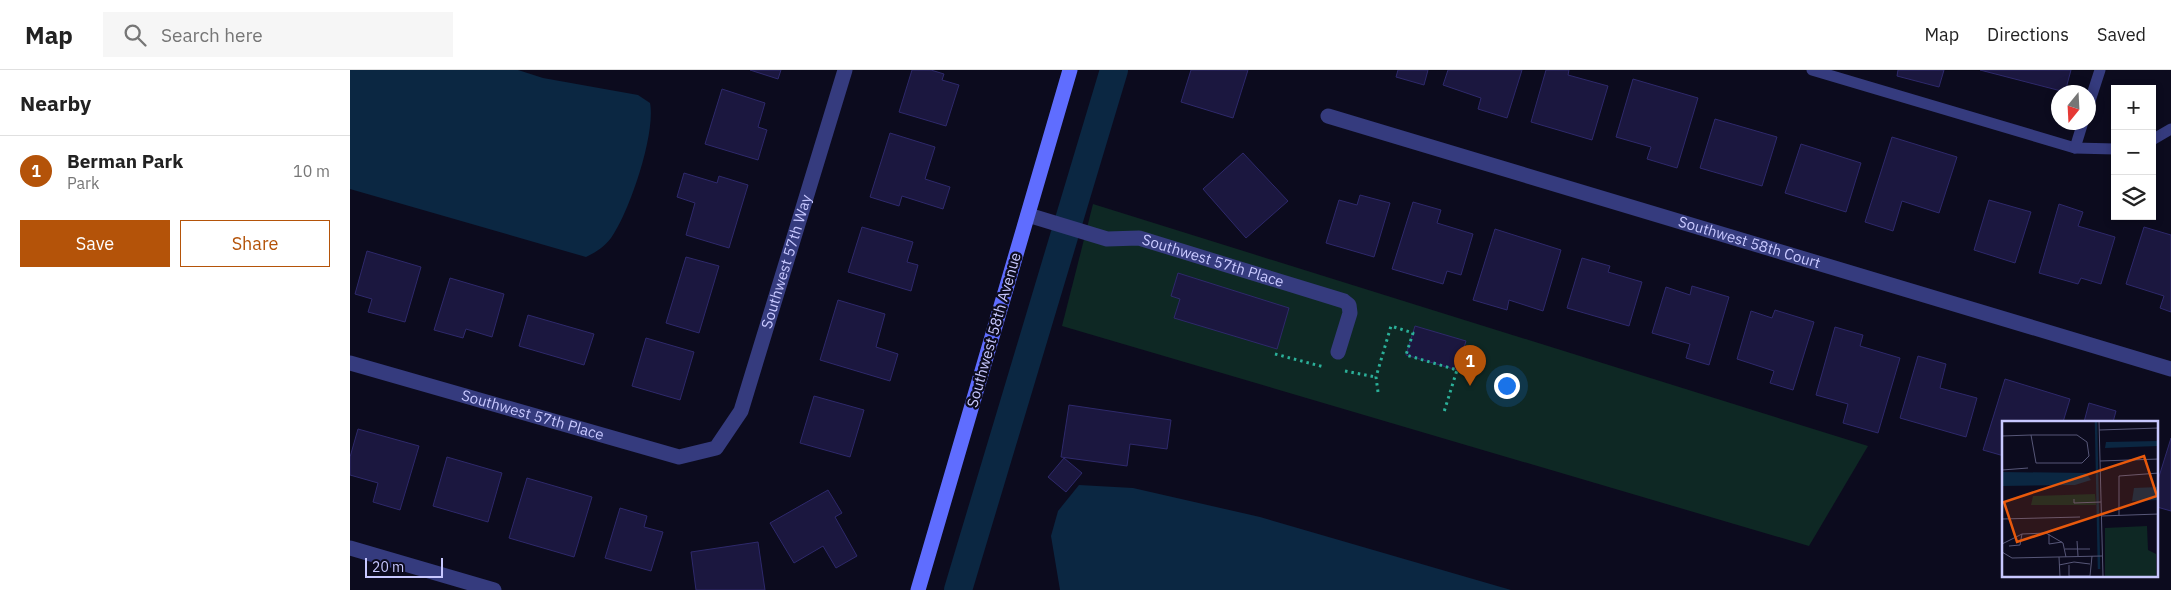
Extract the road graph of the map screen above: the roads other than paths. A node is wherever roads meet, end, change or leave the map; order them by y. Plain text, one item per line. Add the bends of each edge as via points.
1 (845, 70) edge
2 (1070, 70) edge
3 (1812, 70) edge
4 (2100, 70) edge
5 (2095, 85) edge
6 (1328, 116) dead end
7 (2171, 129) edge
8 (2081, 130) edge
9 (2156, 138) edge
10 (2075, 148) junction
11 (2111, 149) edge
12 (1033, 217) junction
13 (1338, 352) dead end
14 (350, 363) edge
15 (2171, 368) edge
16 (716, 448) joint
17 (350, 548) edge
18 (494, 590) edge
19 (918, 590) edge

1 - 16 street, Southwest 57th Way via 741,411
2 - 12 street, Southwest 58th Avenue
3 - 10 lane
4 - 5 lane
6 - 15 street, Southwest 58th Court
7 - 9 lane
8 - 10 lane
10 - 11 lane
12 - 13 street, Southwest 57th Place via 1095,237 1139,238 1344,301 1350,312
12 - 19 street, Southwest 58th Avenue
14 - 16 street, Southwest 57th Place via 679,457
17 - 18 street

